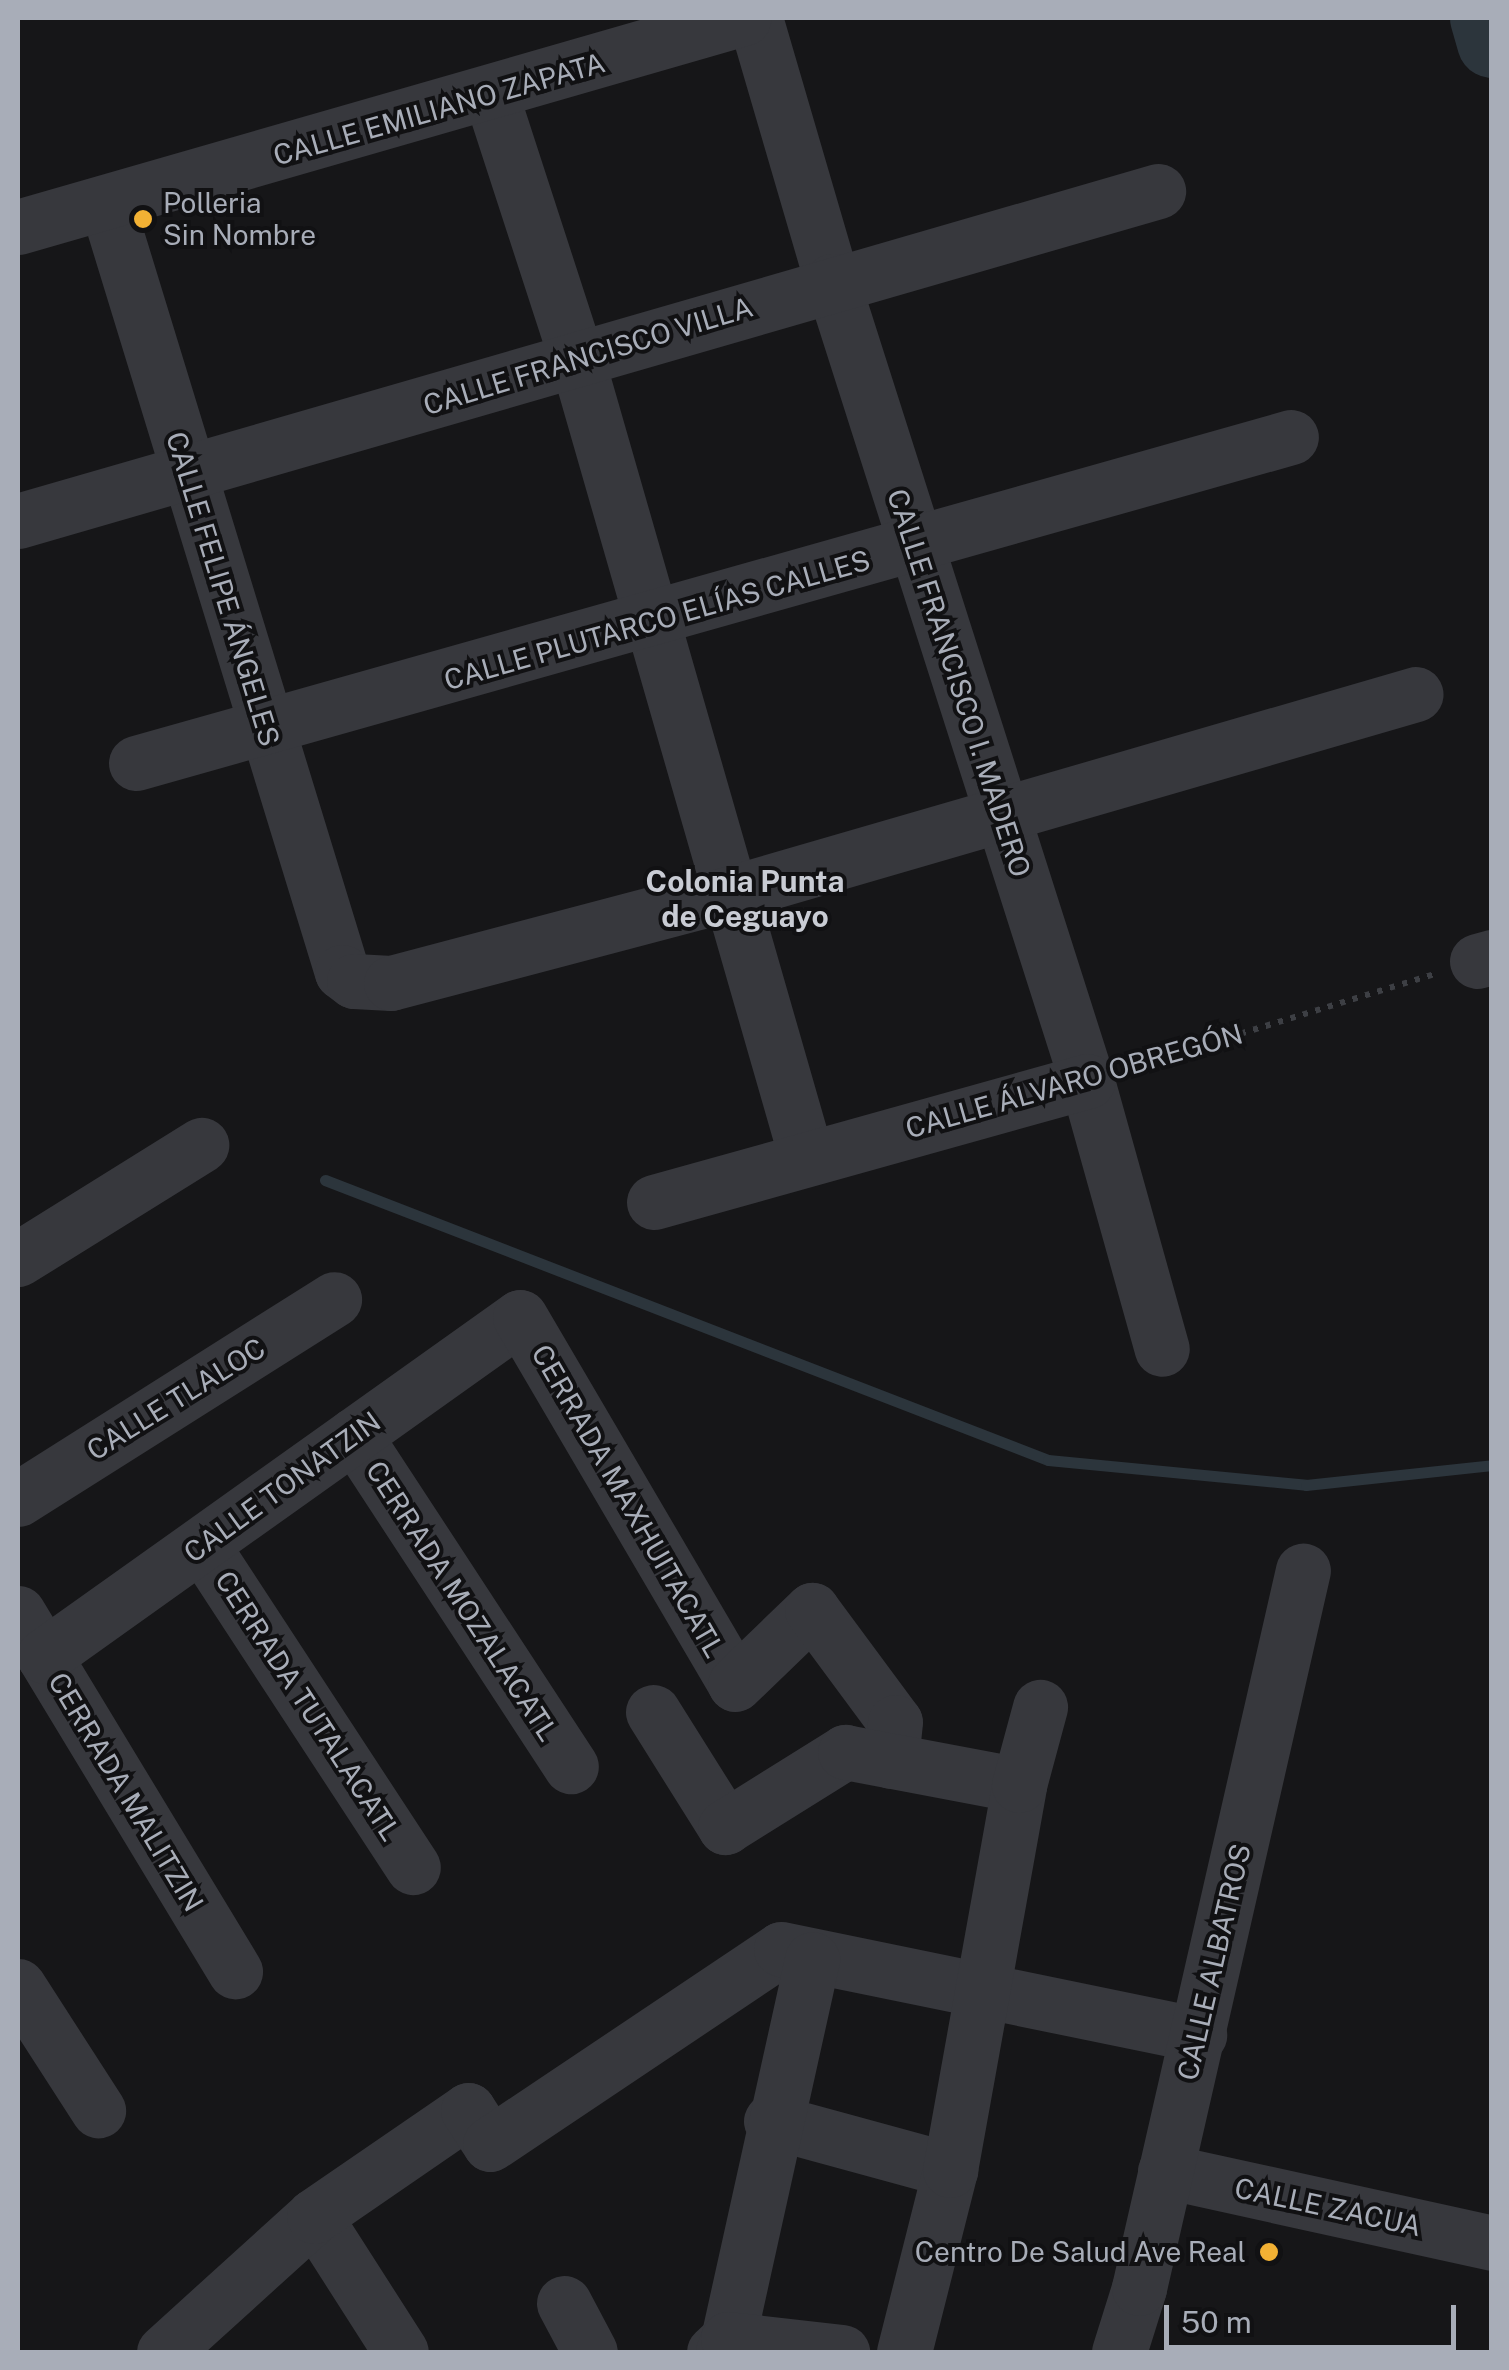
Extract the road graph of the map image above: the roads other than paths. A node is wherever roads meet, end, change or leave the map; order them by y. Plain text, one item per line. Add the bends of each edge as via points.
1 (744, 18) edge
2 (755, 18) edge
3 (491, 95) junction
4 (1158, 191) dead end
5 (106, 205) junction
6 (18, 227) edge
7 (832, 281) junction
8 (578, 363) junction
9 (1291, 436) dead end
10 (186, 474) junction
11 (18, 522) edge
12 (915, 548) junction
13 (648, 621) junction
14 (1416, 694) dead end
15 (266, 728) junction
16 (136, 763) dead end
17 (1001, 818) junction
18 (728, 894) junction
19 (1086, 1082) junction
20 (201, 1145) dead end
21 (806, 1156) junction
22 (654, 1202) dead end
23 (18, 1259) edge
24 (334, 1299) dead end
25 (520, 1318) joint
26 (1162, 1349) dead end
27 (354, 1435) junction
28 (18, 1499) edge
29 (202, 1546) junction
30 (1303, 1570) dead end
31 (31, 1634) edge
32 (1040, 1707) dead end
33 (653, 1712) dead end
34 (868, 1756) junction
35 (571, 1766) dead end
36 (1019, 1785) junction
37 (413, 1868) dead end
38 (812, 1959) junction
39 (235, 1971) dead end
40 (18, 1986) edge
41 (984, 1991) junction
42 (1199, 2035) junction
43 (98, 2110) dead end
44 (771, 2122) junction
45 (950, 2170) junction
46 (1165, 2171) junction
47 (314, 2216) junction
48 (1492, 2243) edge
49 (564, 2303) dead end
50 (722, 2348) edge
51 (164, 2352) edge
52 (401, 2352) edge
53 (590, 2352) edge
54 (842, 2352) edge
55 (904, 2352) edge
56 (1119, 2352) edge

1 - 3 street, CALLE EMILIANO ZAPATA
2 - 7 street, CALLE FRANCISCO I. MADERO
3 - 5 street, CALLE EMILIANO ZAPATA
3 - 8 street
4 - 7 street, CALLE FRANCISCO VILLA
5 - 6 street, CALLE EMILIANO ZAPATA
5 - 10 street, CALLE FELIPE ÁNGELES
7 - 8 street, CALLE FRANCISCO VILLA
7 - 12 street, CALLE FRANCISCO I. MADERO
8 - 10 street, CALLE FRANCISCO VILLA
8 - 13 street
9 - 12 street, CALLE PLUTARCO ELÍAS CALLES
10 - 11 street, CALLE FRANCISCO VILLA
10 - 15 street, CALLE FELIPE ÁNGELES
12 - 13 street, CALLE PLUTARCO ELÍAS CALLES
12 - 17 street, CALLE FRANCISCO I. MADERO
13 - 15 street, CALLE PLUTARCO ELÍAS CALLES
13 - 18 street
14 - 17 street
15 - 16 street, CALLE PLUTARCO ELÍAS CALLES
15 - 18 street, CALLE FELIPE ÁNGELES via 342,972 354,981 391,983
17 - 18 street
17 - 19 street, CALLE FRANCISCO I. MADERO
18 - 21 street
19 - 21 street, CALLE ÁLVARO OBREGÓN
19 - 26 street, CALLE FRANCISCO I. MADERO
20 - 23 street
21 - 22 street, CALLE ÁLVARO OBREGÓN
24 - 28 street, CALLE TLALOC
25 - 27 street, CALLE TONATZIN
25 - 34 street, CERRADA MAXHUITACATL via 735,1684 812,1610 895,1722
27 - 29 street, CALLE TONATZIN
27 - 35 street, CERRADA MOZALACATL
29 - 31 street, CALLE TONATZIN
29 - 37 street, CERRADA TUTALACATL
30 - 42 street, CALLE ALBATROS
31 - 39 street, CERRADA MALITZIN
32 - 36 street
33 - 34 street via 725,1828
34 - 36 street
36 - 41 street
38 - 41 street
38 - 44 street
38 - 47 street via 781,1950 490,2144 468,2110
40 - 43 street
41 - 42 street
41 - 45 street
42 - 46 street, CALLE ALBATROS
44 - 45 street
44 - 50 street
45 - 55 street
46 - 48 street, CALLE ZACUA
46 - 56 street, CALLE ALBATROS
47 - 51 street
47 - 52 street
49 - 53 street
50 - 54 street

